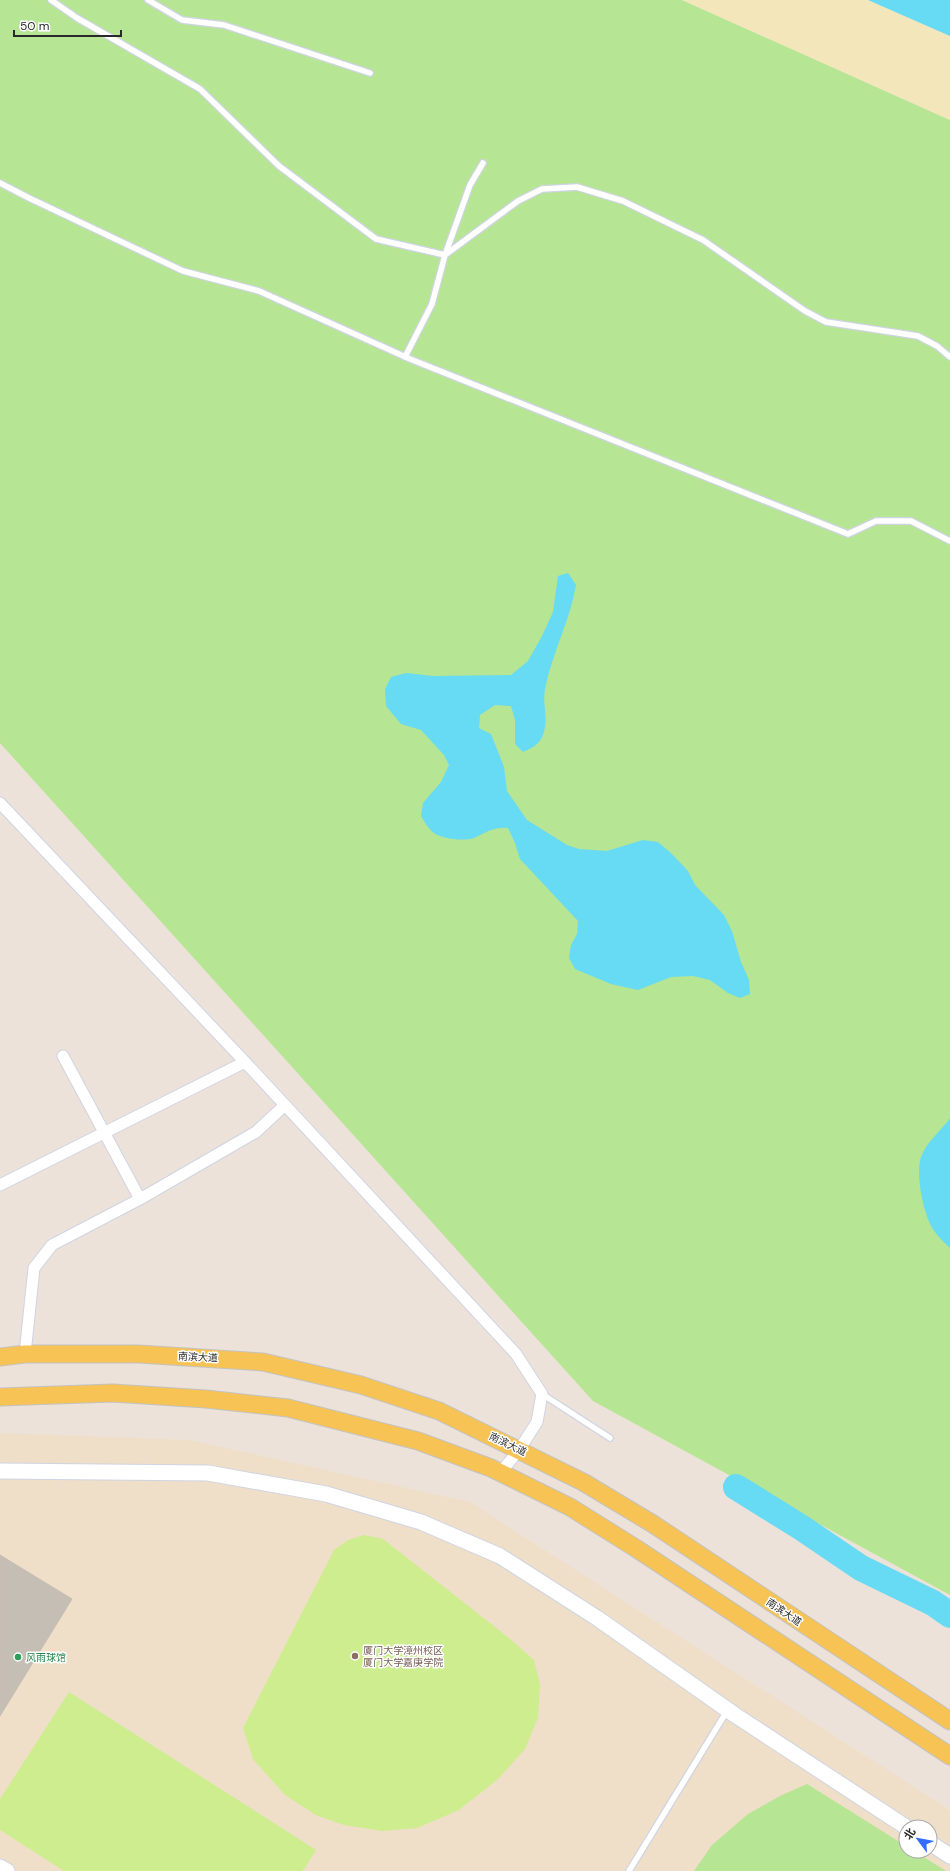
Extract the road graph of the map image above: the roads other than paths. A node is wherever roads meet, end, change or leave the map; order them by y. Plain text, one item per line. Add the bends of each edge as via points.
1 (51, 0) edge
2 (148, 0) edge
3 (370, 73) dead end
4 (483, 163) dead end
5 (0, 183) edge
6 (445, 255) junction
7 (404, 357) junction
8 (950, 357) edge
9 (950, 541) edge
10 (0, 803) edge
11 (63, 1056) dead end
12 (245, 1062) junction
13 (285, 1105) junction
14 (104, 1132) junction
15 (0, 1184) edge
16 (140, 1199) junction
17 (25, 1354) junction
18 (0, 1357) edge
19 (542, 1394) junction
20 (0, 1397) edge
21 (610, 1438) dead end
22 (519, 1450) junction
23 (0, 1472) edge
24 (500, 1473) junction
25 (728, 1710) junction
26 (950, 1721) edge
27 (950, 1756) edge
28 (898, 1822) edge
29 (938, 1848) edge
30 (950, 1856) edge
31 (0, 1867) edge
32 (7, 1871) edge
33 (629, 1871) edge

1 - 6 lane via 77,18 200,89 279,166 376,239
2 - 3 lane via 182,20 224,25
4 - 6 lane via 470,185
5 - 7 lane via 183,271 259,291
6 - 7 lane via 432,304
6 - 8 lane via 518,201 542,189 577,187 623,202 703,240 805,311 826,322 918,336 937,346
7 - 9 lane via 848,534 876,520 911,521
10 - 12 street
11 - 14 street
12 - 13 street
12 - 14 street
13 - 16 street via 256,1132
13 - 19 street via 516,1354
14 - 15 street
14 - 16 street
16 - 17 street via 52,1245 34,1268
17 - 18 main road, 南滨大道
17 - 22 main road, 南滨大道 via 139,1354 263,1362 362,1385 439,1411
19 - 21 lane
19 - 22 street via 537,1422
20 - 24 main road via 113,1394 206,1399 288,1408 418,1441
22 - 24 street
22 - 26 main road, 南滨大道 via 584,1482 653,1524
23 - 25 street via 208,1473 326,1494 421,1522 500,1556 597,1618
24 - 27 main road via 570,1507 637,1549
25 - 28 street
25 - 33 lane
29 - 30 street
31 - 32 street

